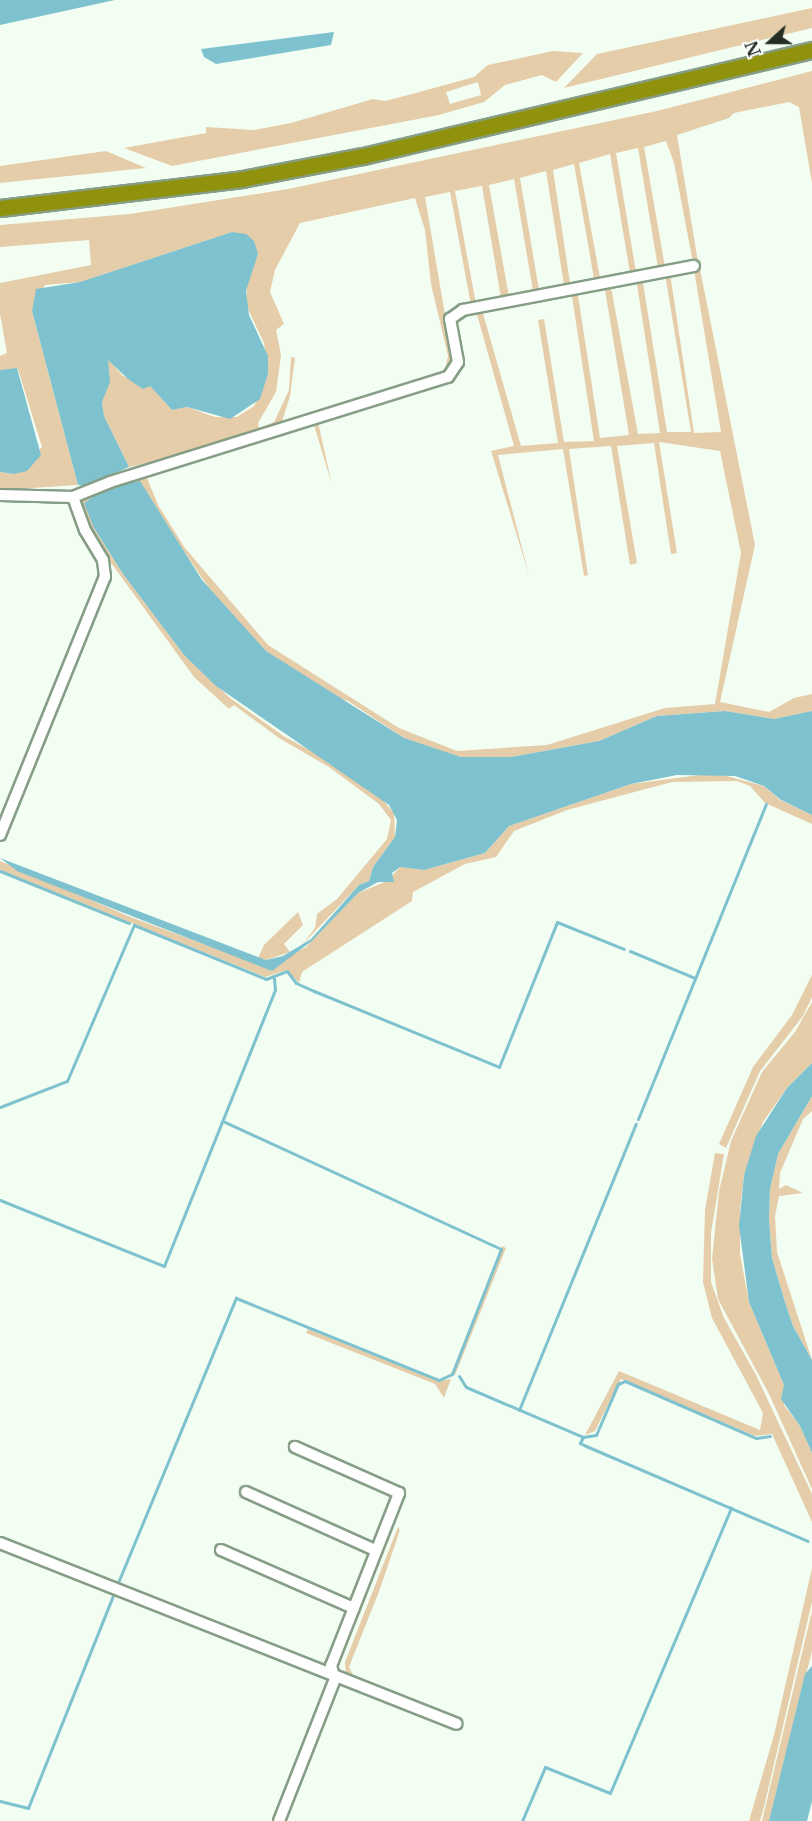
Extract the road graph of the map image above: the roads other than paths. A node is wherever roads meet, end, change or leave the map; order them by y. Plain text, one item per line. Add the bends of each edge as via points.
1 (812, 50) edge
2 (0, 208) edge
3 (694, 266) dead end
4 (0, 495) edge
5 (73, 497) junction
6 (0, 836) edge
7 (295, 1448) dead end
8 (246, 1492) dead end
9 (0, 1543) edge
10 (221, 1550) dead end
11 (375, 1550) junction
12 (354, 1608) junction
13 (334, 1679) junction
14 (456, 1724) dead end
15 (279, 1821) edge

1 - 2 highway via 363,156 243,179
3 - 5 street via 542,292 456,312 450,319 458,367 448,377 110,482
4 - 5 street
5 - 6 street via 103,560 105,577
7 - 11 street via 395,1488 399,1493
8 - 11 street
9 - 13 street
10 - 12 street
11 - 12 street
12 - 13 street via 331,1666
13 - 14 street
13 - 15 street

